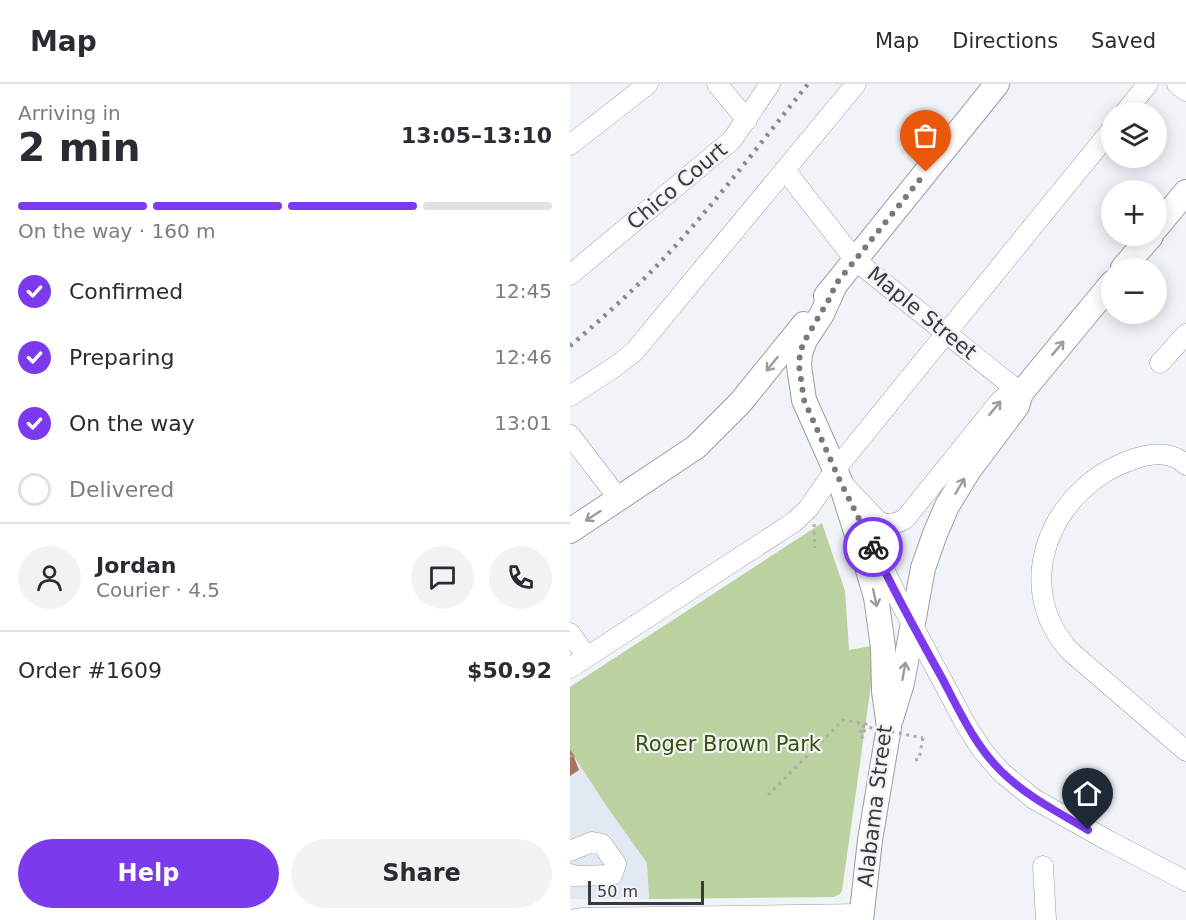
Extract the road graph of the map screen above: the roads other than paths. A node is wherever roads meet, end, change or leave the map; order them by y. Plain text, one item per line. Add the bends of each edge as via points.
1 (648, 84) edge
2 (717, 84) edge
3 (770, 84) edge
4 (856, 84) edge
5 (997, 84) edge
6 (1148, 84) edge
7 (1177, 84) edge
8 (1186, 92) edge
9 (1133, 102) edge
10 (747, 120) junction
11 (1101, 143) edge
12 (570, 145) edge
13 (785, 170) junction
14 (1184, 197) edge
15 (1167, 216) edge
16 (1142, 246) edge
17 (1131, 258) edge
18 (855, 260) junction
19 (570, 275) edge
20 (835, 285) junction
21 (1101, 296) edge
22 (946, 333) junction
23 (1186, 334) edge
24 (1160, 363) dead end
25 (1020, 393) junction
26 (570, 396) edge
27 (570, 435) edge
28 (1184, 462) edge
29 (838, 476) junction
30 (619, 499) junction
31 (570, 531) edge
32 (912, 626) junction
33 (570, 633) edge
34 (587, 657) junction
35 (570, 668) edge
36 (889, 728) junction
37 (1186, 751) edge
38 (570, 851) edge
39 (1043, 866) dead end
40 (570, 874) edge
41 (1186, 881) edge
42 (861, 917) edge
43 (570, 920) edge
44 (1046, 920) edge

1 - 12 street
2 - 10 street
3 - 10 street, Chico Court
4 - 13 street
5 - 18 main road
6 - 9 street
7 - 8 street
10 - 19 street, Chico Court via 732,140
11 - 22 street
13 - 18 street, Maple Street
13 - 26 street via 634,352
14 - 15 main road
16 - 17 main road
18 - 20 main road
18 - 22 street, Maple Street
20 - 29 main road, Alabama Street via 805,340 799,366 804,400
20 -> 30 main road via 740,404 711,433
25 -> 21 main road
22 - 25 street, Maple Street
22 - 29 street
23 - 24 street
29 -> 25 street via 878,521 898,523 1000,401
32 -> 25 main road via 923,568 935,534 969,470 1017,406
27 - 30 street
28 - 37 street via 1164,454 1144,456 1119,464 1082,489 1053,529 1041,573 1041,594 1059,640
29 - 32 street, Alabama Street
29 - 34 street via 794,522
29 -> 36 main road, Alabama Street via 876,597
30 -> 31 main road
36 -> 32 main road
32 - 41 street, Alabama Street via 966,725 1001,772 1034,799
33 - 34 street
34 - 35 street
36 - 42 main road, Alabama Street
38 - 40 street via 592,842 602,844 616,864 612,875
39 - 44 street
42 - 43 street

